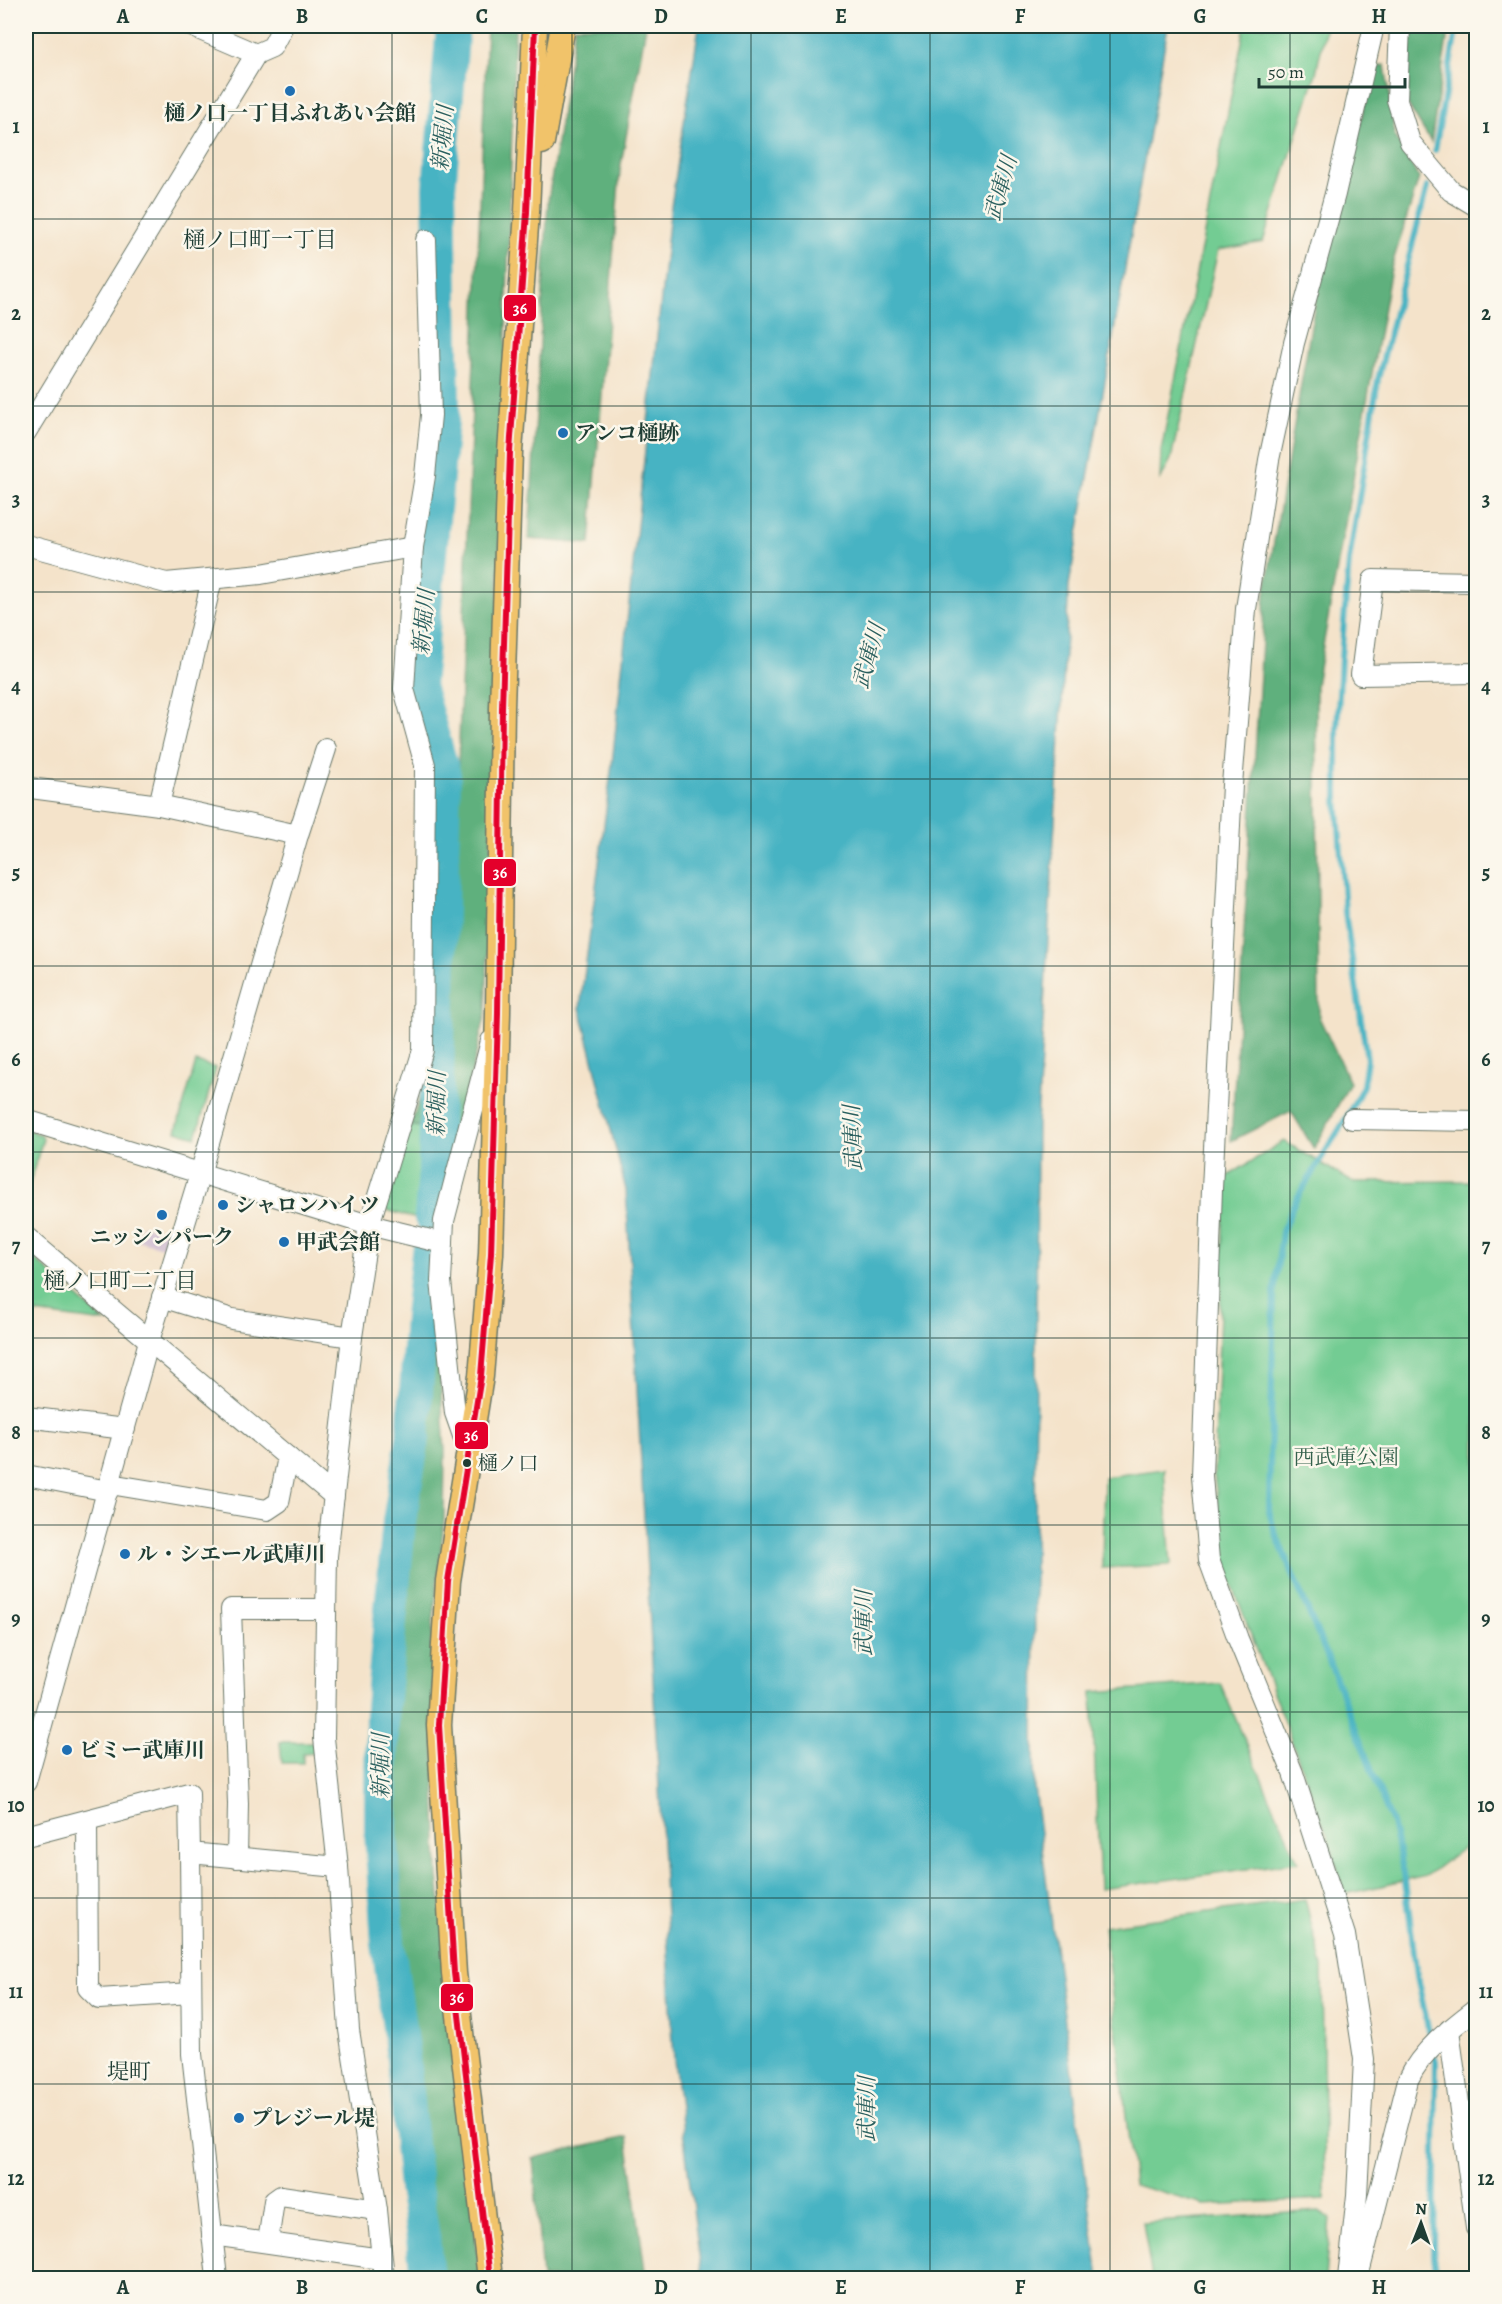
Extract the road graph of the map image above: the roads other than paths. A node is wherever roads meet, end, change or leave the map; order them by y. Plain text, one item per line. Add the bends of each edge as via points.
1 (191, 26) edge
2 (283, 26) edge
3 (535, 26) edge
4 (563, 26) edge
5 (1374, 26) edge
6 (1400, 26) edge
7 (256, 54) junction
8 (1476, 206) edge
9 (527, 212) junction
10 (426, 240) dead end
11 (26, 432) edge
12 (26, 545) edge
13 (413, 547) junction
14 (212, 579) junction
15 (1476, 582) edge
16 (1476, 674) edge
17 (326, 749) dead end
18 (31, 788) dead end
19 (159, 805) junction
20 (298, 834) junction
21 (498, 1012) junction
22 (1352, 1119) dead end
23 (26, 1120) edge
24 (1476, 1121) edge
25 (200, 1173) junction
26 (369, 1225) junction
27 (26, 1237) edge
28 (443, 1243) junction
29 (162, 1297) junction
30 (352, 1337) junction
31 (149, 1341) junction
32 (26, 1417) edge
33 (125, 1429) junction
34 (468, 1450) junction
35 (288, 1457) junction
36 (26, 1475) edge
37 (109, 1488) junction
38 (334, 1496) junction
39 (326, 1609) junction
40 (34, 1724) edge
41 (26, 1782) edge
42 (87, 1820) junction
43 (26, 1836) edge
44 (190, 1853) junction
45 (237, 1858) junction
46 (338, 1867) junction
47 (190, 1993) junction
48 (1476, 2009) edge
49 (1449, 2030) junction
50 (377, 2210) junction
51 (1476, 2228) edge
52 (212, 2235) junction
53 (268, 2242) junction
54 (382, 2269) edge
55 (217, 2278) edge
56 (490, 2278) edge
57 (1348, 2278) edge
58 (1357, 2278) edge

1 - 7 street
2 - 7 street via 272,47
3 - 9 main road
4 - 9 main road
5 - 57 street via 1335,194 1294,343 1269,460 1246,609 1232,785 1202,1476 1209,1560 1293,1773 1344,1935 1364,2059
6 - 8 street via 1397,100 1410,142 1450,191
7 - 11 street
9 - 21 main road via 510,452
10 - 13 street via 430,415 426,476
12 - 14 street via 166,583
13 - 14 street
13 - 26 street via 404,689 425,765 423,1050
14 - 19 street
15 - 16 street via 1373,580 1361,675
17 - 20 street
18 - 19 street
19 - 20 street
20 - 25 street
21 - 28 street via 444,1221
21 - 34 main road via 491,1254 481,1376
22 - 24 street
23 - 25 street
25 - 26 street
25 - 29 street
26 - 28 street
26 - 30 street
27 - 31 street
28 - 34 street via 441,1281 455,1413
29 - 30 street via 232,1319
29 - 31 street
30 - 38 street
31 - 33 street
31 - 35 street
32 - 33 street
33 - 37 street
34 - 56 main road via 448,1581 439,1725 454,1973
35 - 37 street via 279,1502 267,1510
35 - 38 street
36 - 37 street
37 - 40 street
38 - 39 street
39 - 45 street via 231,1609
39 - 46 street via 324,1738
40 - 41 street
42 - 43 street
42 - 44 street via 189,1793
42 - 47 street via 88,1988 99,1999
44 - 45 street
44 - 47 street
45 - 46 street
46 - 50 street via 349,2030
47 - 52 street via 192,2054
48 - 49 street
49 - 51 street
49 - 58 street via 1414,2066 1408,2080
50 - 53 street via 281,2196 274,2201
50 - 54 street
52 - 53 street
52 - 55 street
53 - 54 street

